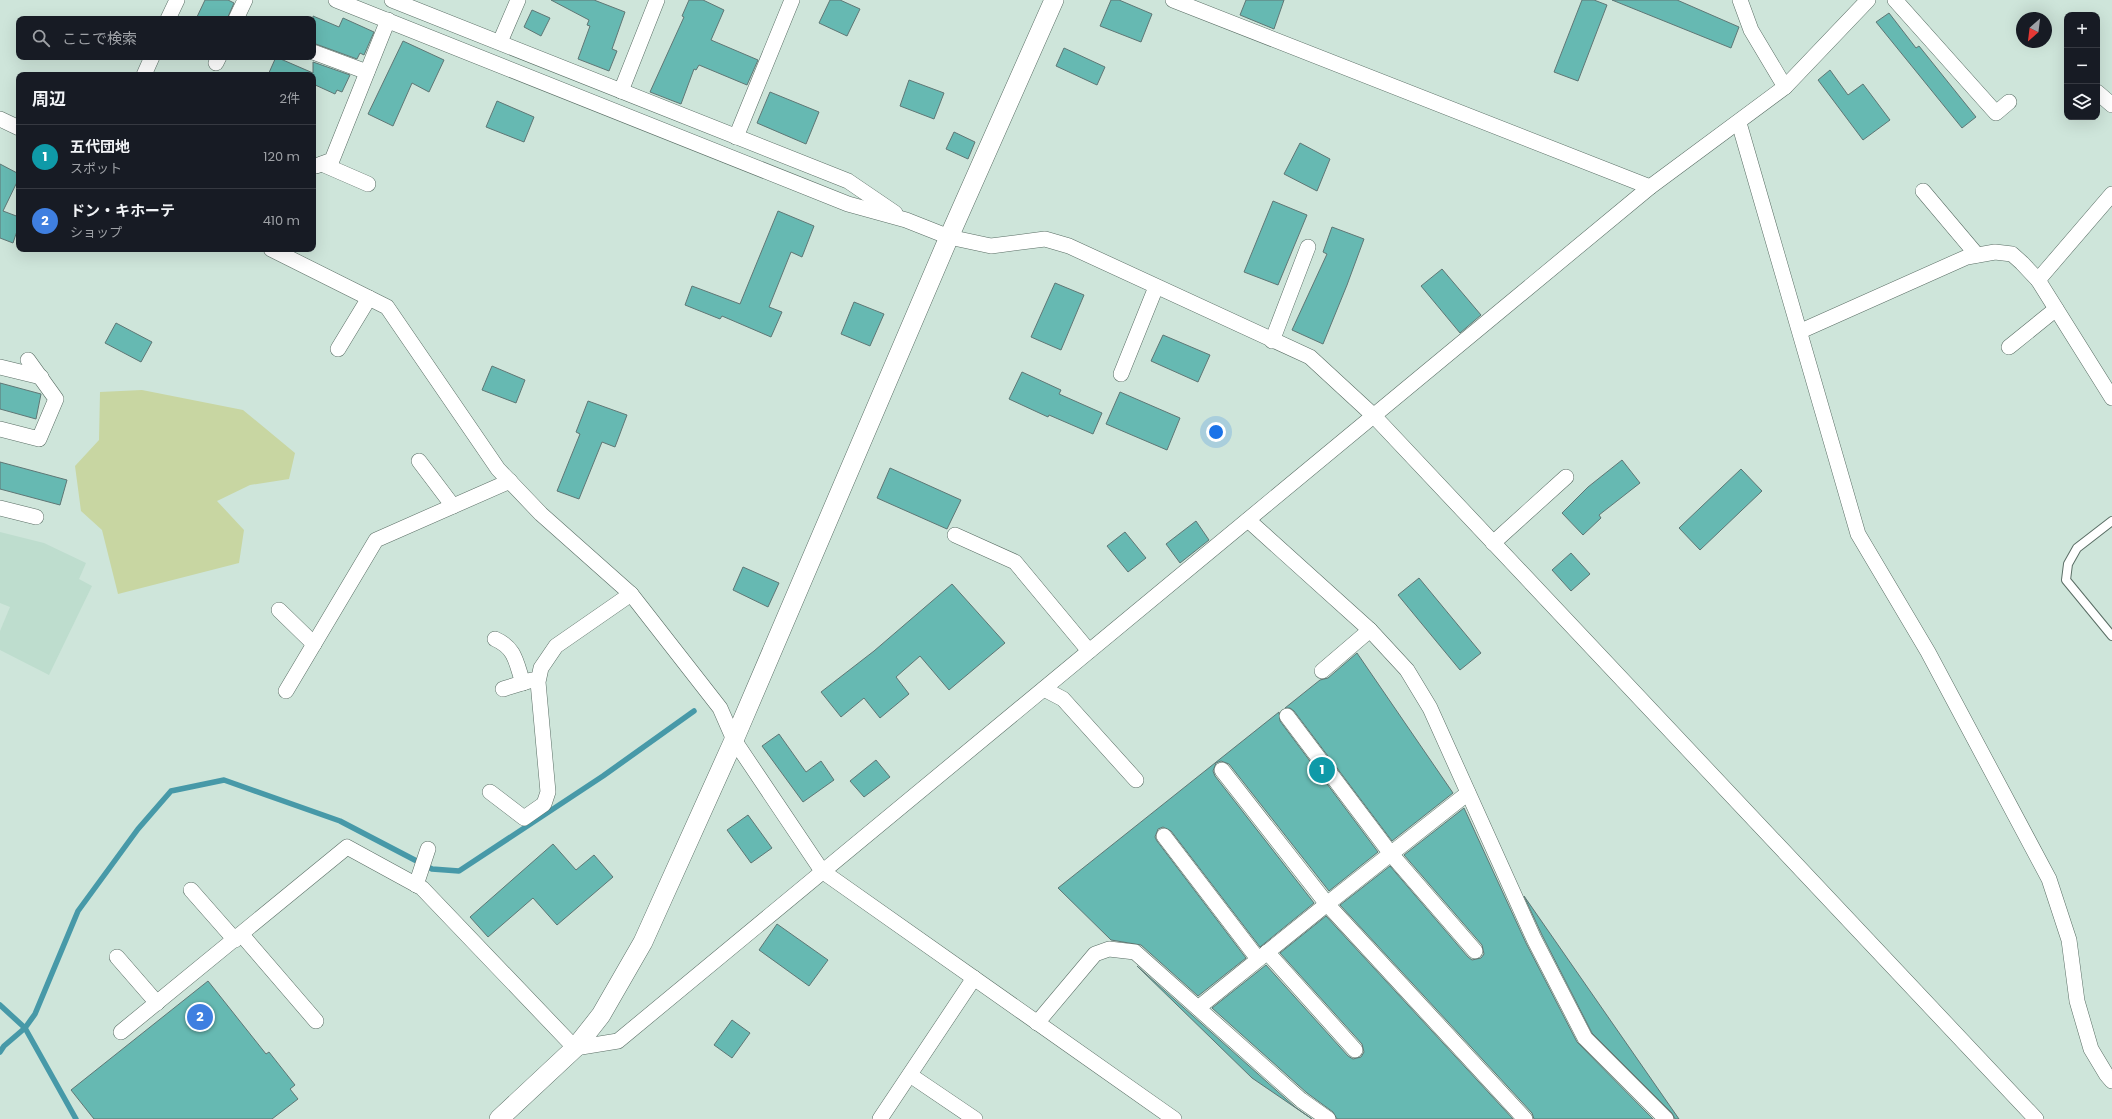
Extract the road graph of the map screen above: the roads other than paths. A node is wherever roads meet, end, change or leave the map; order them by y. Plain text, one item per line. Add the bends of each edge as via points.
1 (177, 0) edge
2 (245, 0) edge
3 (336, 0) edge
4 (392, 0) edge
5 (518, 0) edge
6 (656, 0) edge
7 (792, 0) edge
8 (1054, 0) edge
9 (1173, 0) edge
10 (1740, 0) edge
11 (1868, 0) edge
12 (1895, 0) edge
13 (169, 16) edge
14 (237, 16) edge
15 (388, 20) junction
16 (500, 42) junction
17 (316, 53) edge
18 (151, 60) edge
19 (145, 72) edge
20 (367, 72) junction
21 (1785, 87) junction
22 (621, 91) junction
23 (2100, 95) edge
24 (2009, 102) dead end
25 (2112, 105) edge
26 (0, 119) edge
27 (1739, 122) junction
28 (16, 127) edge
29 (736, 137) junction
30 (317, 164) edge
31 (368, 184) dead end
32 (1650, 187) junction
33 (1923, 191) dead end
34 (2112, 194) edge
35 (906, 220) junction
36 (949, 237) junction
37 (1308, 247) dead end
38 (277, 252) edge
39 (1977, 255) junction
40 (2038, 280) junction
41 (1156, 287) junction
42 (368, 298) junction
43 (2056, 309) junction
44 (1801, 331) junction
45 (1272, 341) junction
46 (2009, 347) dead end
47 (338, 349) dead end
48 (28, 360) dead end
49 (0, 367) edge
50 (1121, 374) dead end
51 (41, 377) junction
52 (2112, 398) edge
53 (1374, 416) junction
54 (0, 429) edge
55 (419, 461) dead end
56 (1566, 477) dead end
57 (510, 482) junction
58 (453, 506) junction
59 (0, 508) edge
60 (36, 518) dead end
61 (1248, 520) junction
62 (2112, 521) edge
63 (955, 536) dead end
64 (1493, 543) junction
65 (631, 594) junction
66 (279, 610) dead end
67 (1370, 630) junction
68 (2112, 636) edge
69 (495, 639) dead end
70 (314, 644) junction
71 (1089, 651) junction
72 (1322, 671) dead end
73 (539, 678) junction
74 (523, 683) junction
75 (503, 689) dead end
76 (1044, 689) junction
77 (286, 691) dead end
78 (1287, 716) dead end
79 (734, 740) junction
80 (1222, 770) dead end
81 (1136, 780) dead end
82 (490, 792) dead end
83 (1468, 793) junction
84 (1164, 836) dead end
85 (427, 851) dead end
86 (1391, 854) junction
87 (822, 871) junction
88 (418, 881) junction
89 (191, 890) dead end
90 (1327, 904) junction
91 (238, 938) junction
92 (1475, 951) dead end
93 (117, 956) dead end
94 (1263, 956) junction
95 (974, 978) junction
96 (157, 1003) junction
97 (1198, 1008) junction
98 (316, 1022) dead end
99 (1038, 1023) junction
100 (121, 1032) dead end
101 (575, 1048) junction
102 (1355, 1050) dead end
103 (910, 1075) junction
104 (2112, 1081) edge
105 (508, 1116) edge
106 (880, 1119) edge
107 (975, 1119) edge
108 (1174, 1119) edge
109 (1328, 1119) edge
110 (1525, 1119) edge
111 (1666, 1119) edge
112 (2036, 1119) edge

1 - 13 street
2 - 14 street
3 - 15 street
4 - 16 street
5 - 16 street
6 - 22 street
7 - 29 street
8 - 36 street
9 - 32 street
10 - 21 street via 1751,30
11 - 21 street
12 - 24 street via 1996,113
15 - 20 street
15 - 35 street via 848,204
16 - 22 street
17 - 20 street
18 - 19 street
20 - 30 street via 332,160
21 - 27 street
22 - 29 street
23 - 25 street
26 - 28 street
27 - 32 street
27 - 44 street
29 - 35 street via 848,181
30 - 31 street
32 - 53 street
33 - 39 street
34 - 40 street
35 - 36 street
36 - 41 street via 991,246 1045,239 1069,246
36 - 79 street
37 - 45 street
38 - 42 street
39 - 40 street via 1995,252 2012,254
39 - 44 street via 1967,257
40 - 43 street
41 - 45 street
41 - 50 street
42 - 47 street
42 - 57 street via 387,307 498,469
43 - 46 street
43 - 52 street
44 - 104 street via 1858,534 1928,652 2049,879 2069,940 2077,1001 2089,1042
45 - 53 street via 1310,357
48 - 51 street
49 - 51 street
51 - 54 street via 56,399 39,439
53 - 61 street
53 - 64 street
55 - 58 street
56 - 64 street
57 - 58 street
57 - 65 street via 540,514
58 - 70 street via 376,540
59 - 60 street
61 - 67 street
61 - 71 street
62 - 68 lane via 2077,548 2068,564 2066,580
63 - 71 street via 1015,562
64 - 112 street
65 - 73 street via 556,646 542,668
65 - 79 street via 720,708
66 - 70 street
67 - 72 street
67 - 83 street via 1407,670 1430,708
69 - 74 street via 506,644 512,651
70 - 77 street
71 - 76 street
73 - 74 street
73 - 82 street via 548,792 544,804 524,818
74 - 75 street
76 - 81 street via 1063,699
76 - 87 street
78 - 86 street
79 - 87 street
79 - 101 street via 643,942 601,1015
80 - 90 street
83 - 86 street
83 - 111 street via 1534,939 1585,1038
84 - 94 street
85 - 88 street
86 - 90 street
86 - 92 street
87 - 95 street
87 - 101 street via 618,1041
88 - 91 street via 347,847
88 - 101 street
89 - 91 street
90 - 94 street
90 - 110 street
91 - 96 street
91 - 98 street
93 - 96 street
94 - 97 street
94 - 102 street
95 - 99 street
95 - 103 street
96 - 100 street
97 - 99 street via 1134,952 1109,949 1095,954
97 - 109 street via 1301,1100
99 - 108 street
101 - 105 street
103 - 106 street
103 - 107 street

